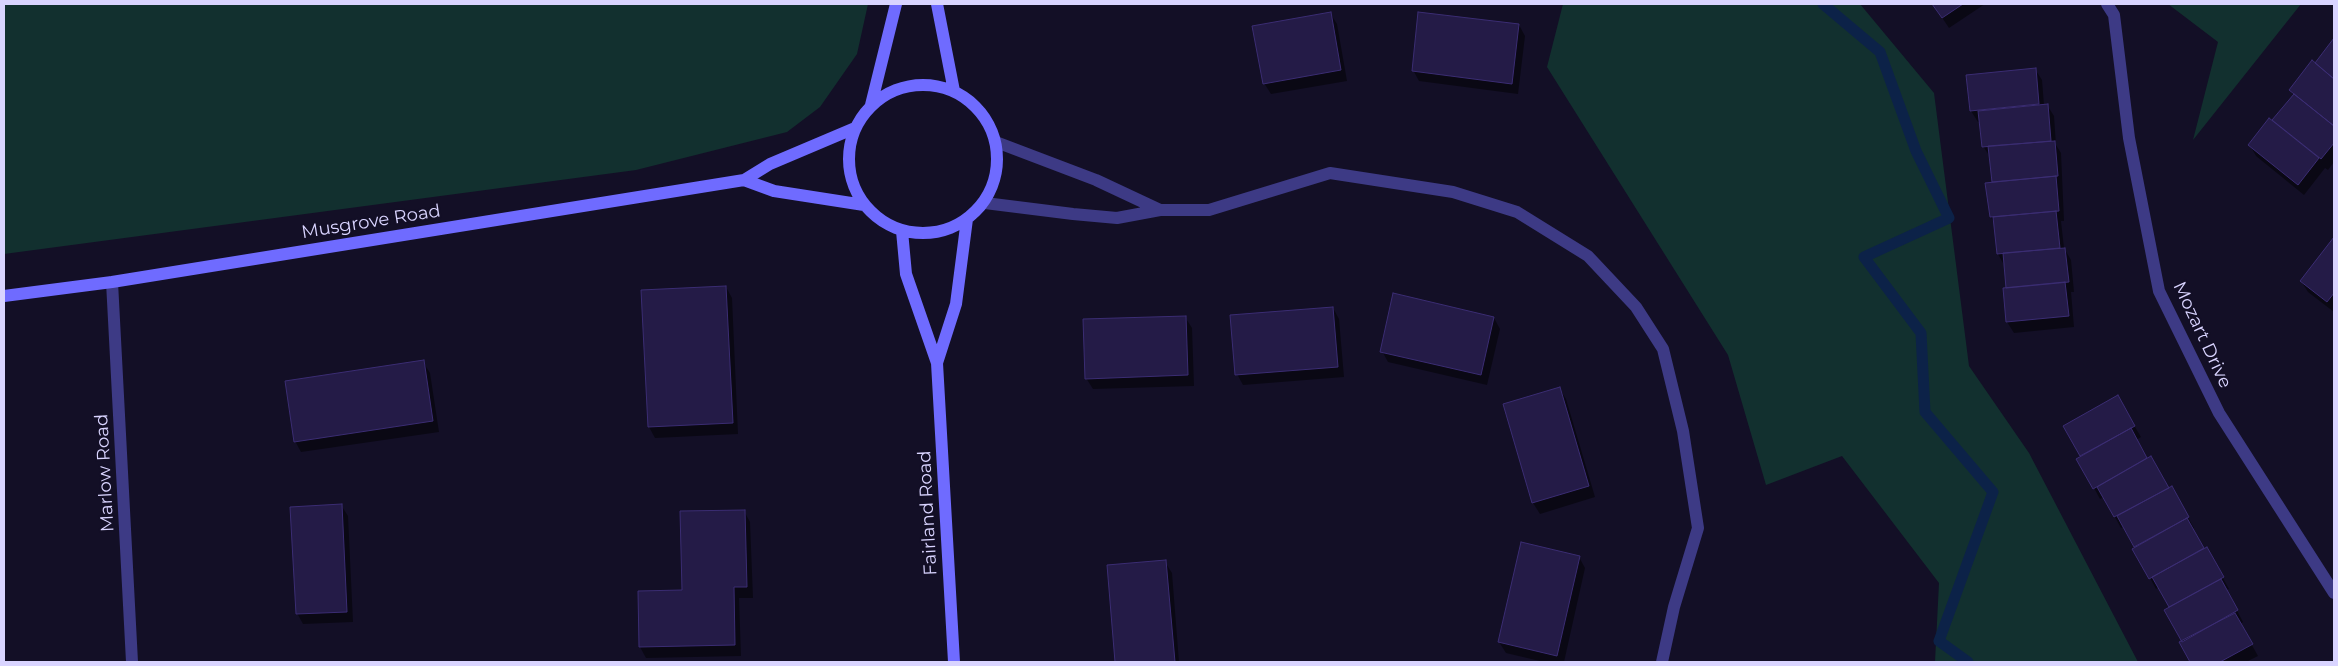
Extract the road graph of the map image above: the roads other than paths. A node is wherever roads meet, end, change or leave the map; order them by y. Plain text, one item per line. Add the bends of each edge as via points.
1 (896, 4) edge
2 (937, 4) edge
3 (2107, 4) edge
4 (954, 91) junction
5 (871, 105) junction
6 (855, 128) junction
7 (996, 142) junction
8 (744, 180) junction
9 (984, 203) junction
10 (864, 205) junction
11 (1160, 210) junction
12 (967, 219) junction
13 (902, 231) junction
14 (112, 282) junction
15 (4, 296) edge
16 (937, 362) junction
17 (2334, 593) edge
18 (132, 662) edge
19 (954, 662) edge
20 (1662, 662) edge

1 - 5 main road
2 - 4 main road
3 - 17 street, Mozart Drive via 2114,15 2129,138 2159,291 2219,413
4 - 5 main road via 918,84 897,88
4 - 7 main road via 976,106 989,124
5 - 6 main road
6 - 8 main road, Musgrove Road via 770,164
6 - 10 main road via 848,158 851,181
7 - 9 main road via 998,169
7 - 11 street via 1096,180
8 - 10 main road, Musgrove Road via 774,191
8 - 14 main road, Musgrove Road
9 - 11 street via 1117,218
9 - 12 main road
10 - 13 main road
11 - 20 street via 1208,210 1330,174 1453,192 1517,212 1588,256 1636,307 1663,349 1683,431 1698,528 1674,607
12 - 13 main road via 953,228 934,233
12 - 16 main road, Fairland Road via 956,304
13 - 16 main road, Fairland Road via 906,274
14 - 15 main road, Musgrove Road
14 - 18 street, Marlow Road
16 - 19 main road, Fairland Road

